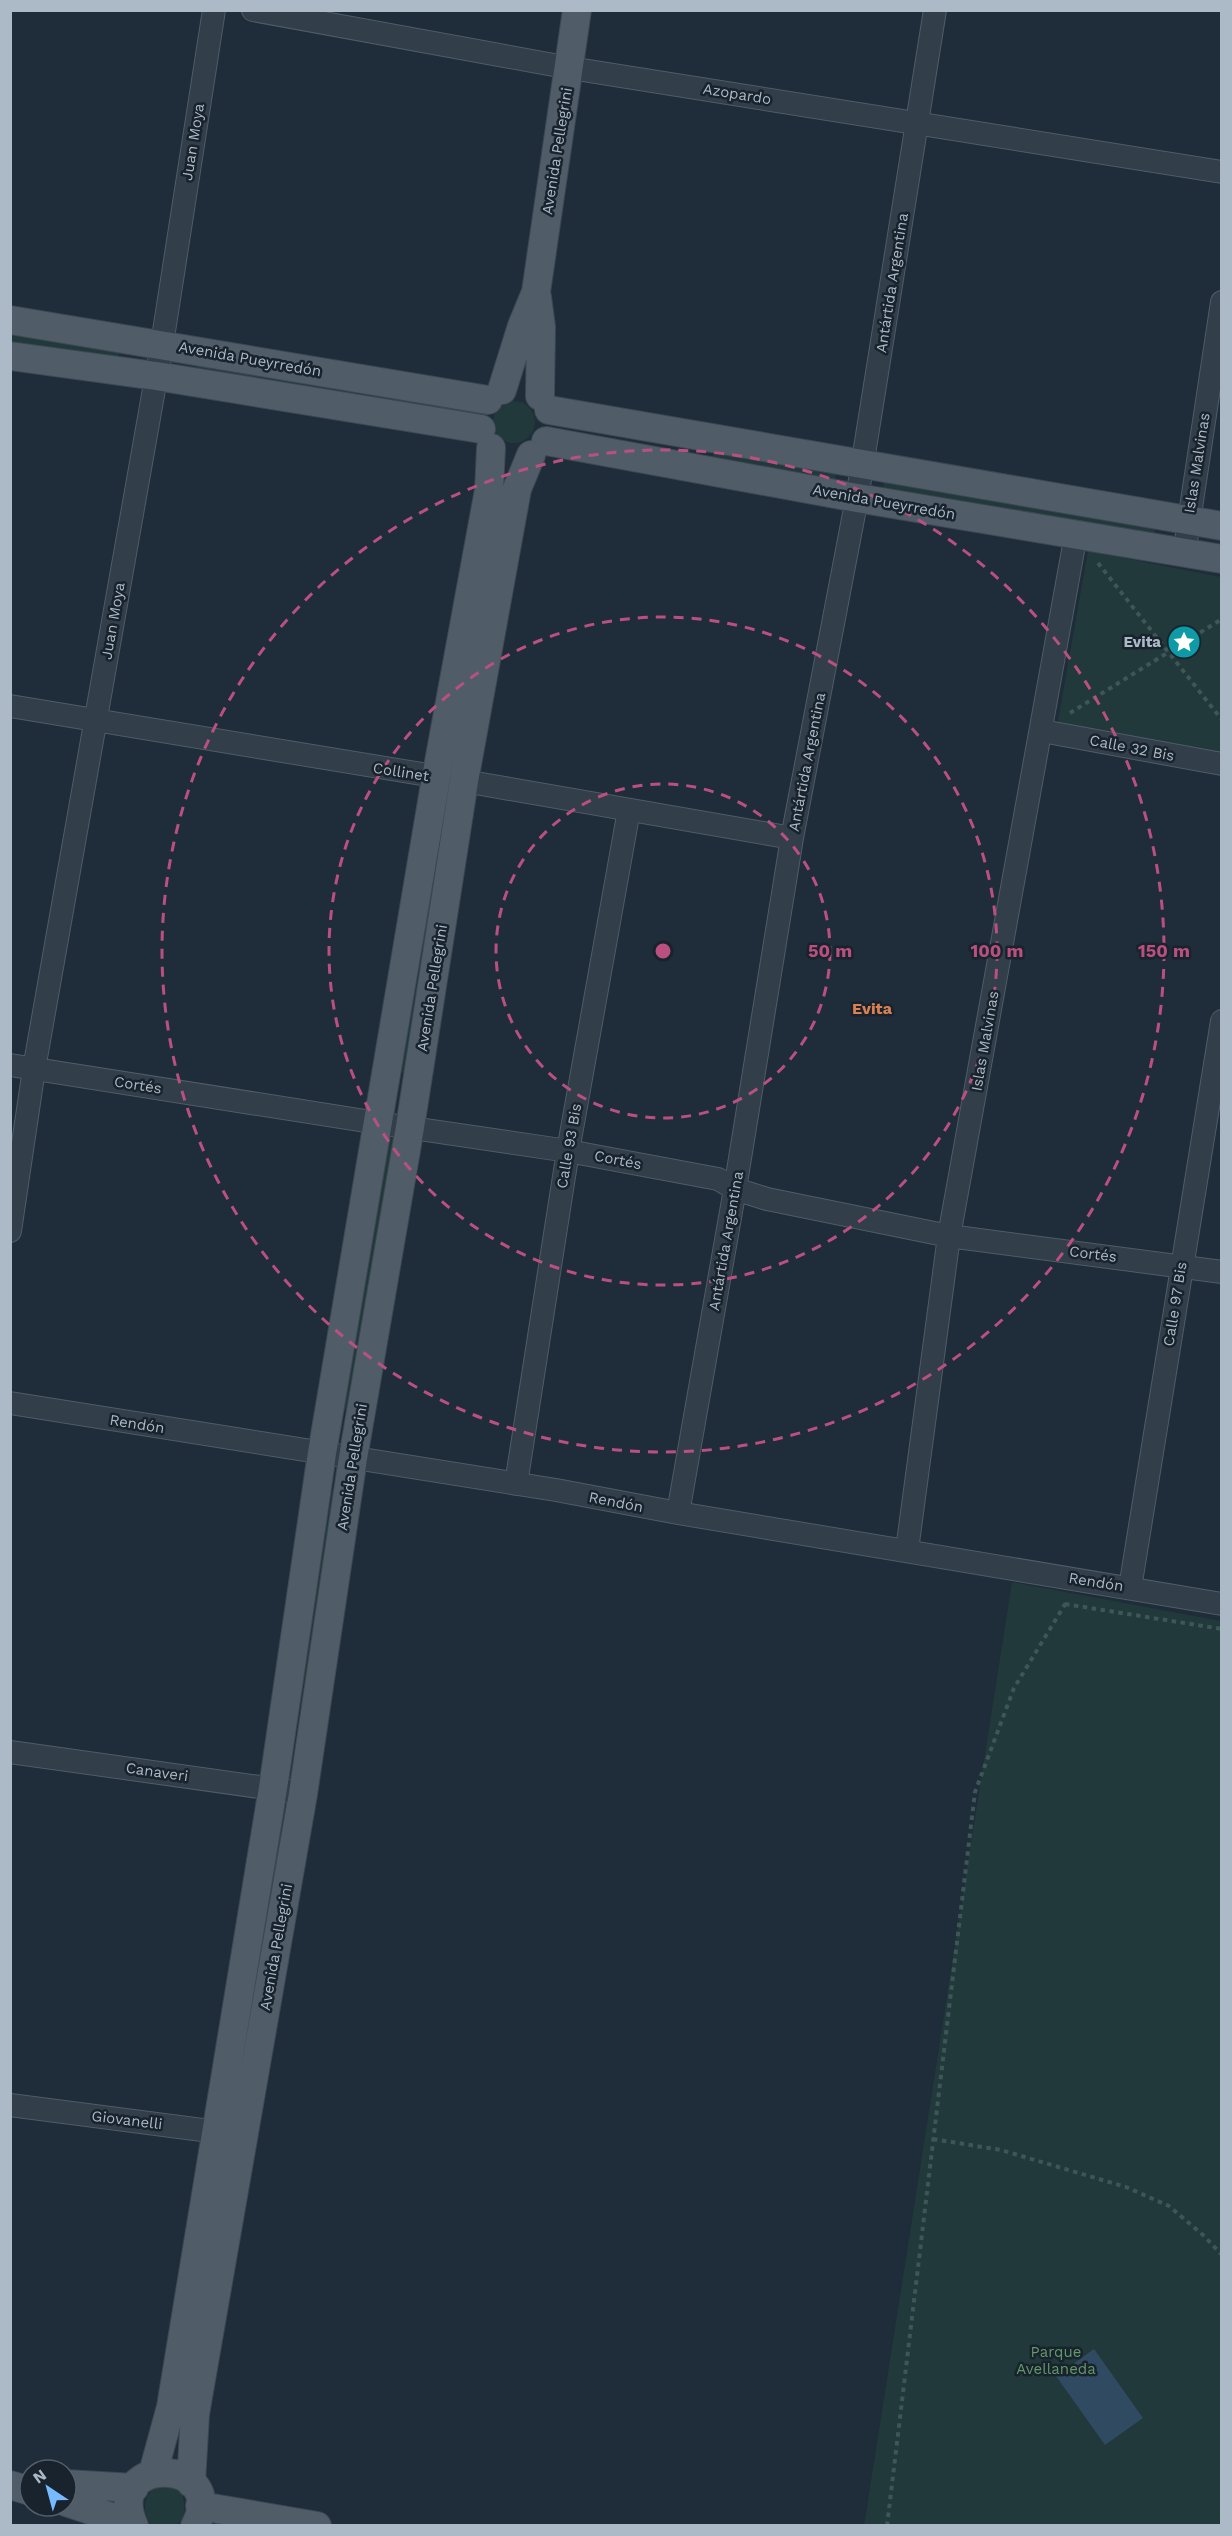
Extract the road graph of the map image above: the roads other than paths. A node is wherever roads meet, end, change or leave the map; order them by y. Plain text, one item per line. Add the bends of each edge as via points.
1 (214, 10) edge
2 (253, 10) edge
3 (577, 10) edge
4 (935, 10) edge
5 (570, 69) junction
6 (918, 122) junction
7 (1221, 172) edge
8 (536, 292) junction
9 (1221, 302) edge
10 (10, 320) edge
11 (162, 344) junction
12 (10, 356) edge
13 (156, 376) junction
14 (495, 395) junction
15 (544, 403) junction
16 (671, 432) junction
17 (486, 439) junction
18 (539, 448) junction
19 (666, 463) junction
20 (862, 464) junction
21 (857, 498) junction
22 (1188, 520) junction
23 (1221, 526) edge
24 (1076, 534) junction
25 (1184, 554) junction
26 (1221, 559) edge
27 (10, 706) edge
28 (95, 722) junction
29 (1042, 731) junction
30 (1221, 764) edge
31 (450, 779) junction
32 (629, 810) junction
33 (792, 838) junction
34 (1221, 1021) edge
35 (10, 1065) edge
36 (34, 1069) junction
37 (378, 1123) junction
38 (410, 1127) junction
39 (568, 1151) junction
40 (735, 1189) junction
41 (10, 1231) edge
42 (949, 1236) junction
43 (1181, 1265) junction
44 (1221, 1272) edge
45 (10, 1403) edge
46 (322, 1454) junction
47 (353, 1458) junction
48 (516, 1484) junction
49 (678, 1513) junction
50 (907, 1551) junction
51 (1130, 1588) junction
52 (1221, 1604) edge
53 (10, 1752) edge
54 (273, 1788) junction
55 (303, 1794) junction
56 (10, 2105) edge
57 (215, 2131) junction
58 (243, 2135) junction
59 (143, 2480) junction
60 (78, 2483) edge
61 (195, 2505) edge
62 (78, 2506) edge
63 (133, 2525) edge
64 (317, 2526) edge

1 - 11 street, Juan Moya
2 - 5 street, Azopardo
3 - 5 main road, Avenida Pellegrini
4 - 6 street, Antártida Argentina
5 - 6 street, Azopardo
5 - 8 main road, Avenida Pellegrini
6 - 7 street, Azopardo
6 - 20 street, Antártida Argentina
8 - 14 main road, Avenida Pellegrini
8 - 15 main road, Avenida Pellegrini
9 - 22 street, Islas Malvinas
10 - 11 main road, Avenida Pueyrredón
11 - 13 street, Juan Moya
11 - 14 main road, Avenida Pueyrredón
12 - 13 main road, Avenida Pueyrredón
13 - 17 main road, Avenida Pueyrredón
13 - 28 street, Juan Moya
14 - 15 main road via 520,387
14 - 17 main road via 482,410
15 - 16 main road
15 - 18 main road via 551,430
16 - 19 main road
16 - 20 main road
17 - 18 main road via 506,457 517,458
17 - 31 main road, Avenida Pellegrini via 489,490
18 - 19 main road, Avenida Pueyrredón
18 - 31 main road, Avenida Pellegrini via 517,489
19 - 21 main road, Avenida Pueyrredón
20 - 21 street, Antártida Argentina
20 - 22 main road
21 - 24 main road, Avenida Pueyrredón
21 - 33 street, Antártida Argentina
22 - 23 main road
22 - 25 street, Islas Malvinas
24 - 25 main road, Avenida Pueyrredón
24 - 29 street, Islas Malvinas
25 - 26 main road, Avenida Pueyrredón
27 - 28 street, Collinet
28 - 31 street, Collinet
28 - 36 street, Juan Moya
29 - 30 street, Calle 32 Bis
29 - 42 street, Islas Malvinas
31 - 32 street, Collinet
31 - 37 main road, Avenida Pellegrini
31 - 38 main road, Avenida Pellegrini
32 - 33 street, Collinet
32 - 39 street, Calle 93 Bis
33 - 40 street, Antártida Argentina
34 - 43 street, Calle 97 Bis
35 - 36 street, Cortés
36 - 37 street, Cortés
36 - 41 street, Juan Moya
37 - 38 street, Cortés
37 - 46 main road, Avenida Pellegrini
38 - 39 street, Cortés
38 - 47 main road, Avenida Pellegrini
39 - 40 street, Cortés via 718,1179
39 - 48 street, Calle 93 Bis
40 - 42 street, Cortés
40 - 49 street, Antártida Argentina
42 - 43 street, Cortés
42 - 50 street, Islas Malvinas
43 - 44 street, Cortés
43 - 51 street, Calle 97 Bis
45 - 46 street, Rendón
46 - 47 street, Rendón
46 - 54 main road, Avenida Pellegrini
47 - 48 street, Rendón
47 - 55 main road, Avenida Pellegrini
48 - 49 street, Rendón
49 - 50 street, Rendón
50 - 51 street, Rendón
51 - 52 street, Rendón
53 - 54 street, Canaveri
54 - 55 street, Canaveri
54 - 57 main road, Avenida Pellegrini
55 - 58 main road, Avenida Pellegrini
56 - 57 street, Giovanelli
57 - 58 street, Giovanelli
57 - 59 main road, Avenida Pellegrini via 171,2408
58 - 61 main road, Avenida Pellegrini via 195,2414
59 - 60 main road
59 - 61 main road via 174,2472
59 - 63 main road, Avenida Pellegrini via 129,2499
61 - 64 main road
62 - 63 main road

